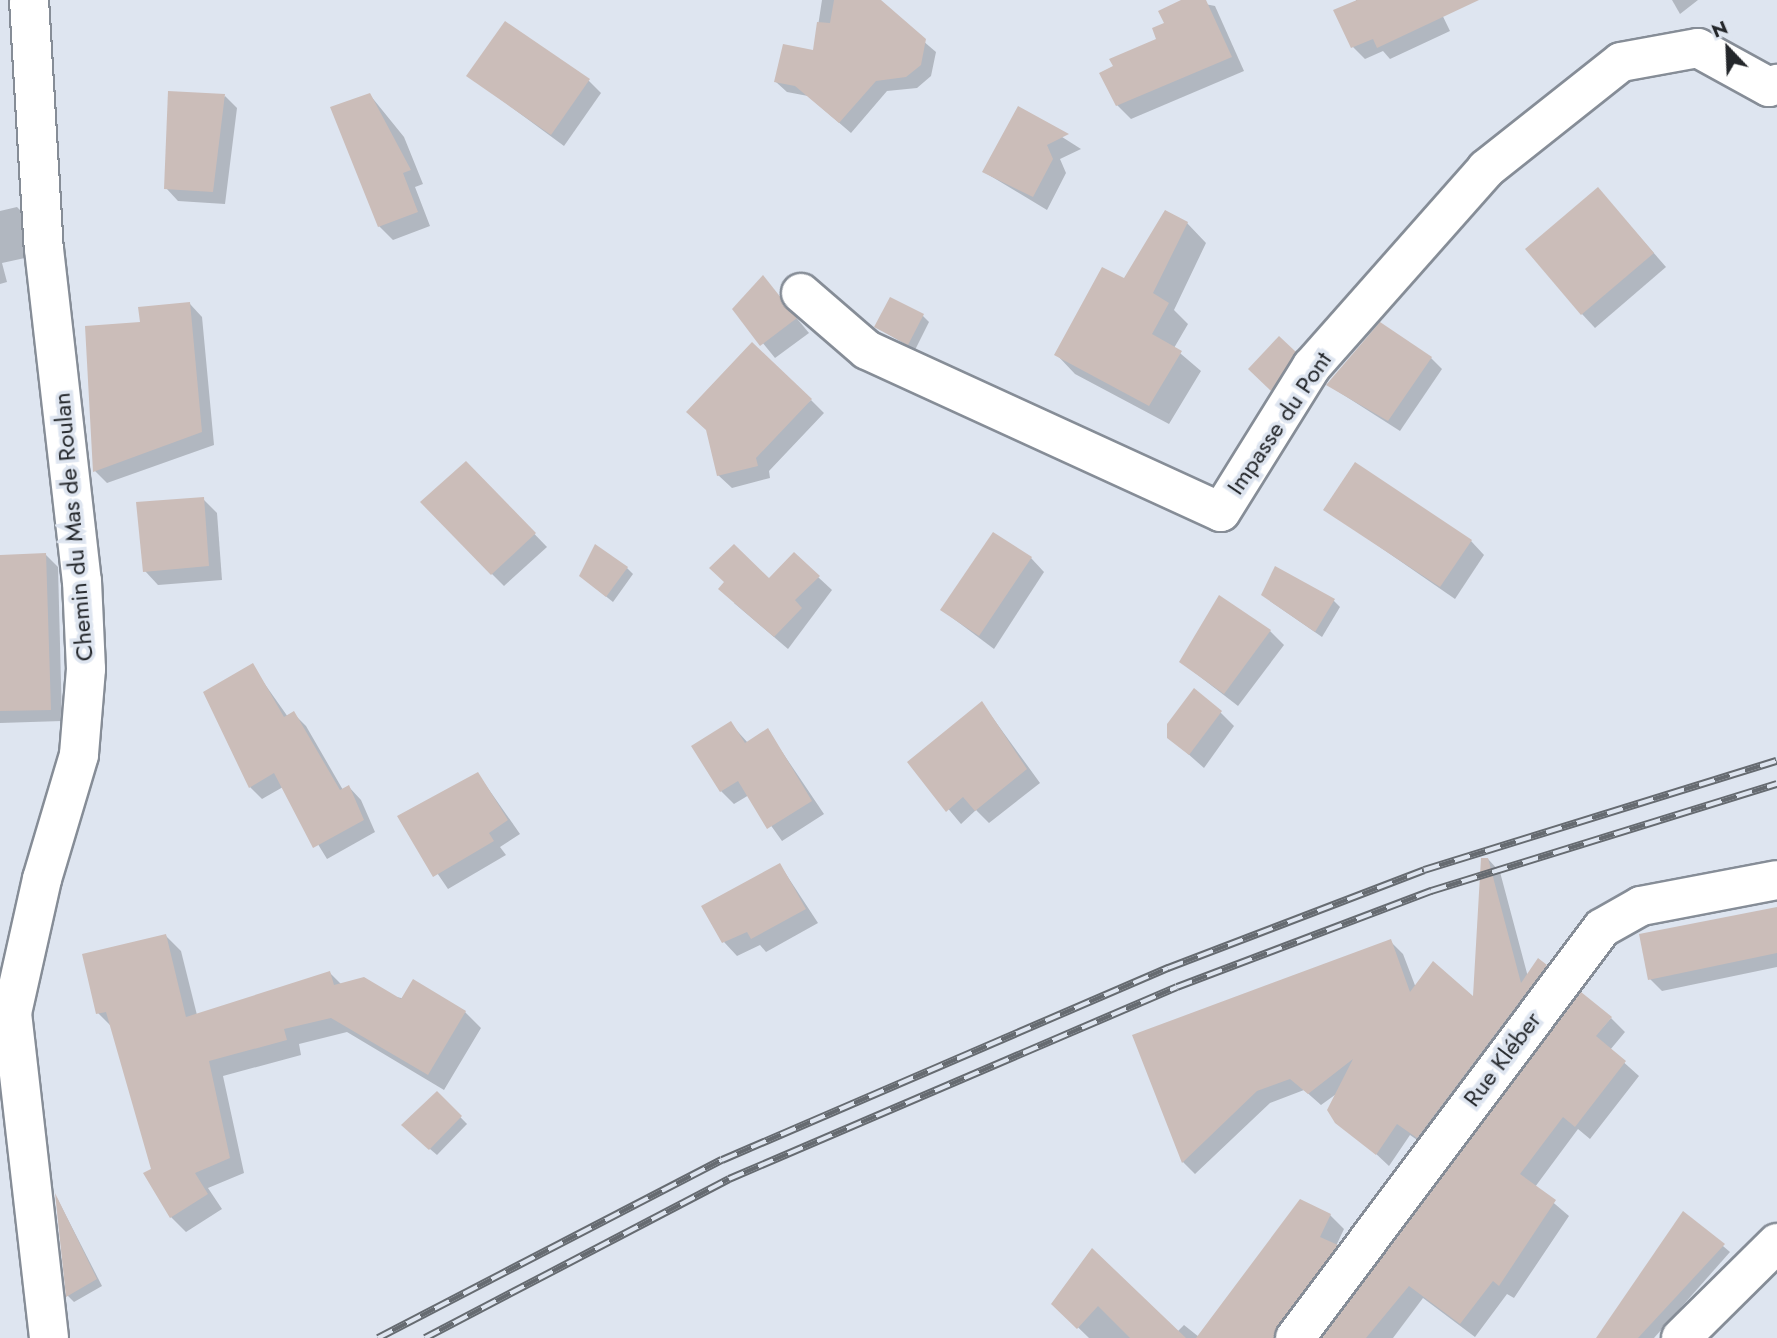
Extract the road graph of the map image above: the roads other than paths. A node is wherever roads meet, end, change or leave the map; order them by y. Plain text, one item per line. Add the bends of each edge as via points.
1 (29, 0) edge
2 (1777, 84) edge
3 (801, 293) dead end
4 (1777, 880) edge
5 (9, 1103) edge
6 (1777, 1243) edge
7 (49, 1338) edge
8 (1296, 1338) edge
9 (1681, 1338) edge

1 - 5 street, Chemin du Mas de Roulan via 44,249 82,581 86,669 79,755 42,879 12,1013
2 - 3 street, Impasse du Pont via 1769,87 1698,48 1621,62 1468,189 1312,366 1221,512 867,350
4 - 8 street, Rue Kléber via 1641,906 1602,928
5 - 7 street, Chemin du Mas de Roulan
6 - 9 street

